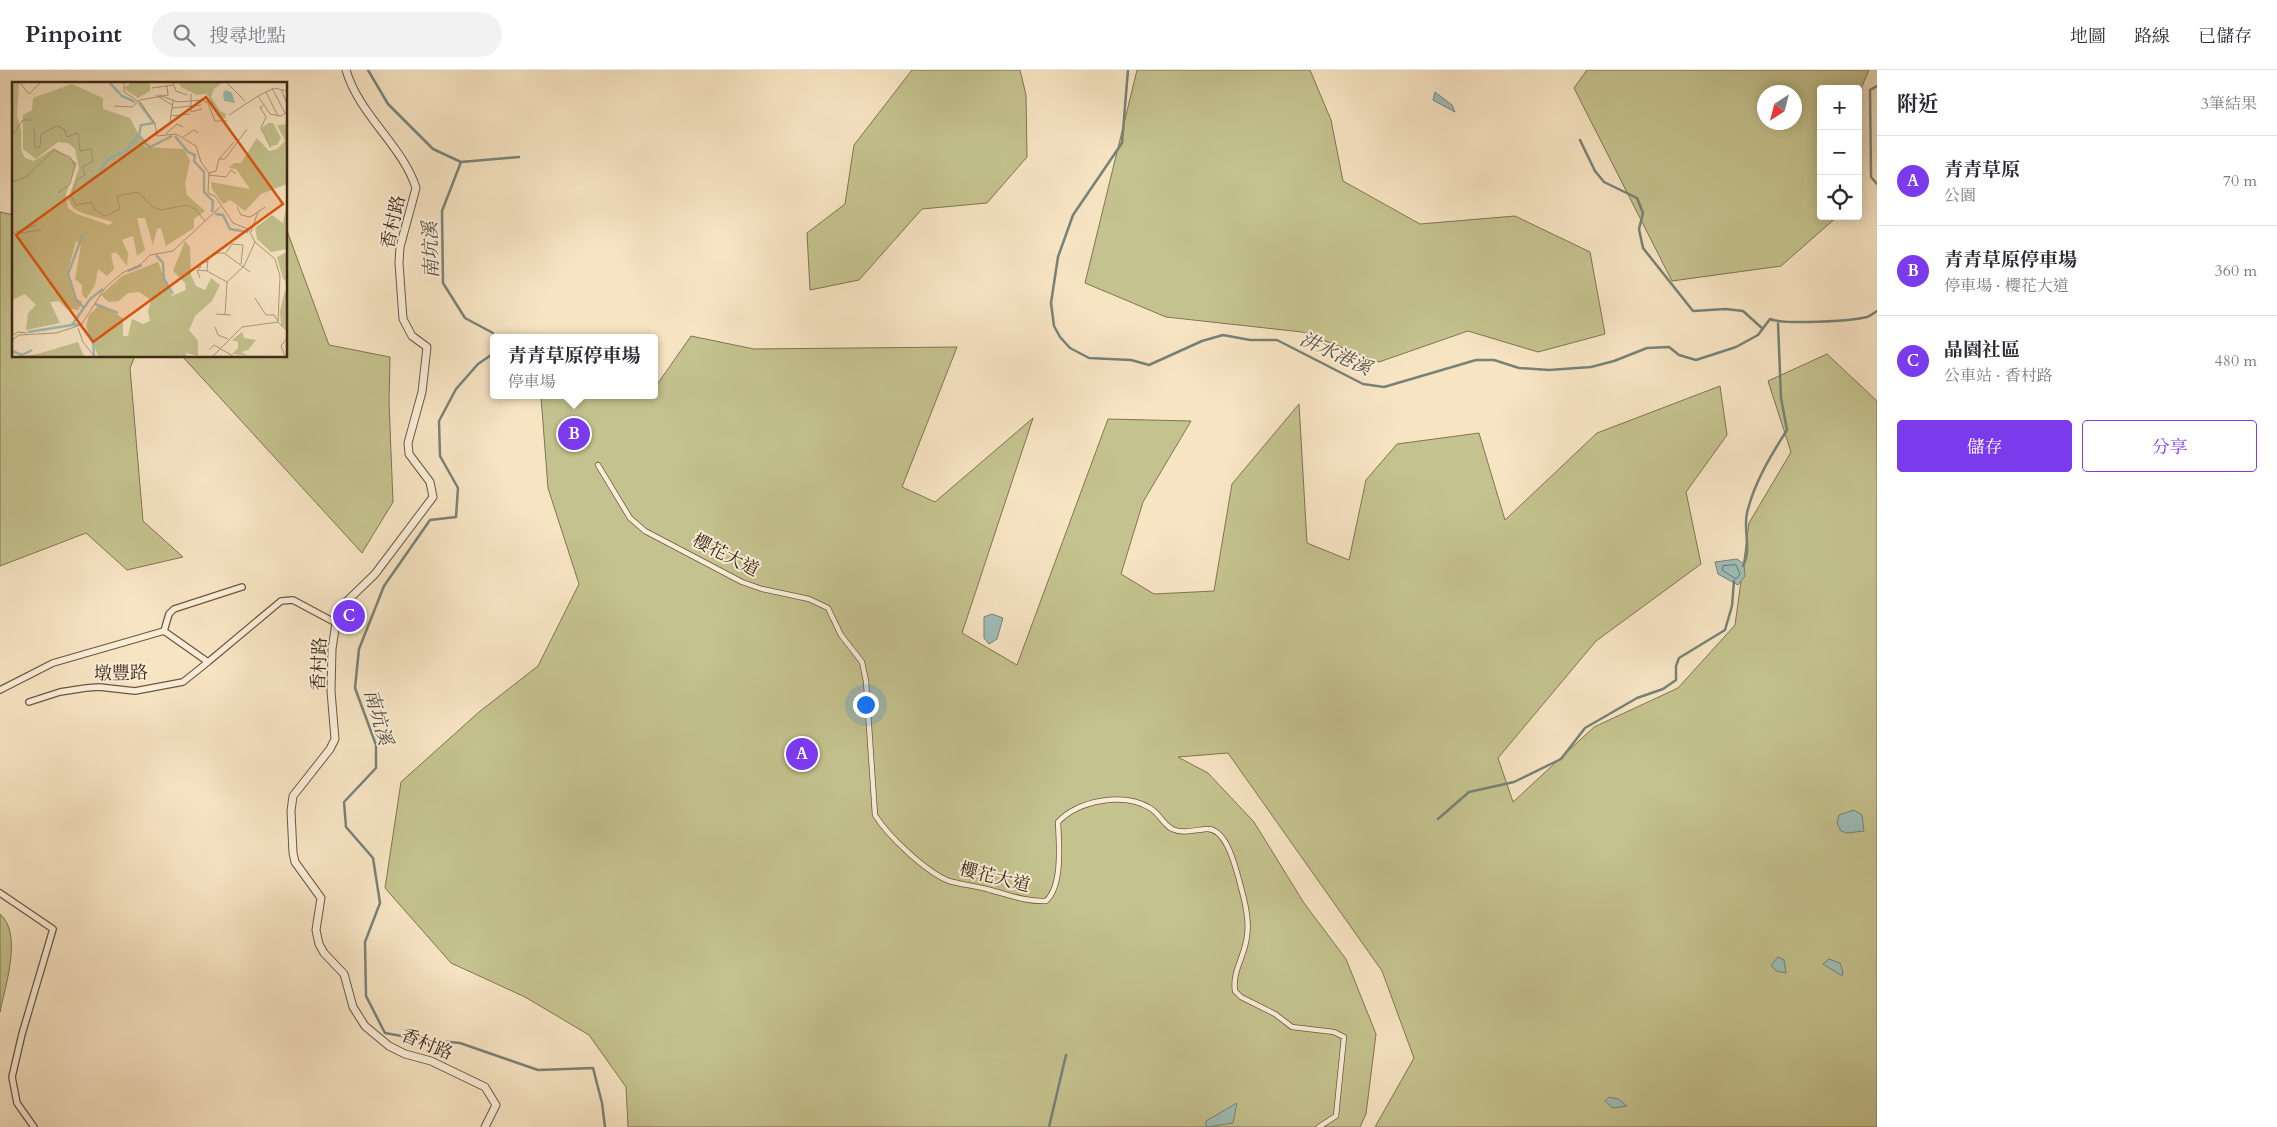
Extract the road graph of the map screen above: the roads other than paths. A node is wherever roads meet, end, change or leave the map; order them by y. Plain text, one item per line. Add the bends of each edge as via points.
1 (346, 70) edge
2 (598, 465) dead end
3 (242, 587) dead end
4 (336, 623) junction
5 (164, 631) junction
6 (208, 662) junction
7 (0, 690) edge
8 (29, 702) dead end
9 (0, 893) edge
10 (34, 1127) edge
11 (485, 1127) edge
12 (1319, 1127) edge

1 - 4 street, 香村路 via 376,126 405,163 416,188 400,247 399,263 403,319 412,336 427,348 422,392 408,443 409,454 430,482 434,497 375,574 344,604
2 - 12 street, 櫻花大道 via 630,518 645,530 742,582 809,599 828,608 841,636 862,662 875,815 886,831 938,875 1027,901 1046,901 1055,890 1058,822 1080,806 1105,801 1129,800 1144,804 1173,829 1192,831 1209,828 1218,832 1238,874 1247,917 1247,936 1235,973 1235,991 1276,1014 1292,1028 1334,1032 1344,1037 1336,1116
3 - 5 street via 174,609
4 - 6 street, 墩豐路 via 293,600 281,601
4 - 11 street, 香村路 via 331,691 335,739 293,796 291,811 295,862 321,898 316,930 319,944 344,974 353,1007 365,1026 389,1046 431,1061 485,1087 496,1105
5 - 6 street
5 - 7 street, 墩豐路 via 53,663
6 - 8 street, 墩豐路 via 183,682 135,691 86,688
9 - 10 street via 53,929 12,1077 18,1103

